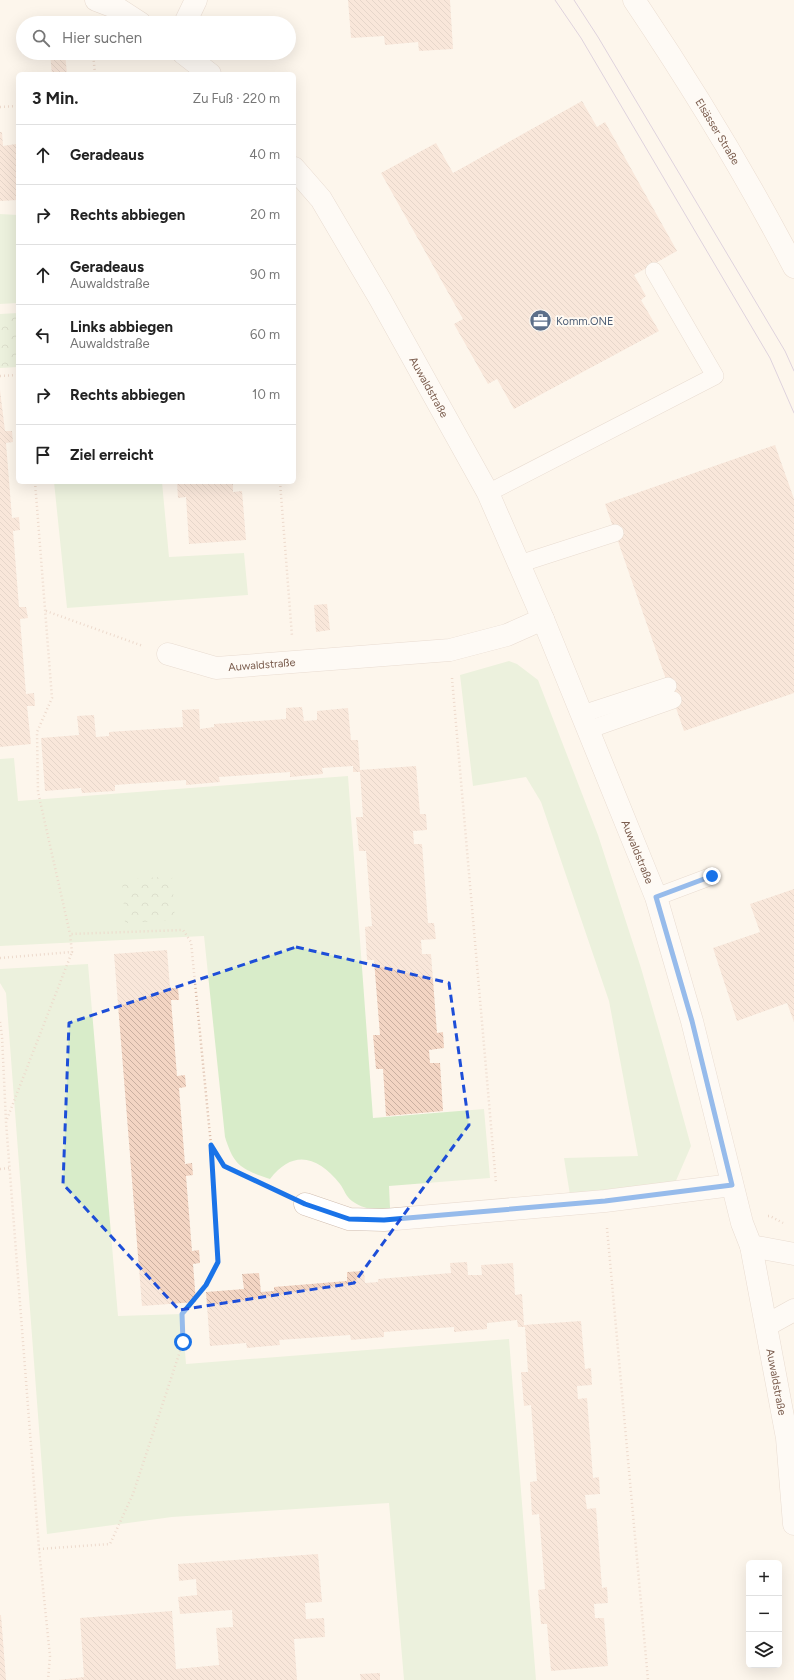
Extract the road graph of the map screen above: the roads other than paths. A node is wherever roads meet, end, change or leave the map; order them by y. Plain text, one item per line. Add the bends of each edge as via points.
1 (96, 0) edge
2 (196, 0) edge
3 (634, 0) edge
4 (121, 4) edge
5 (133, 16) edge
6 (188, 16) edge
7 (192, 60) edge
8 (207, 72) edge
9 (296, 170) edge
10 (794, 267) edge
11 (654, 271) dead end
12 (488, 494) junction
13 (615, 533) dead end
14 (519, 564) junction
15 (543, 619) junction
16 (168, 654) road end
17 (670, 693) dead end
18 (585, 722) junction
19 (712, 876) dead end
20 (656, 897) junction
21 (732, 1185) junction
22 (305, 1204) road end
23 (751, 1246) junction
24 (794, 1254) edge
25 (794, 1310) edge
26 (766, 1326) junction
27 (794, 1328) edge
28 (790, 1433) edge
29 (794, 1524) edge

1 - 4 street
2 - 6 street
3 - 10 street, Elsässer Straße via 679,66
4 - 5 street
7 - 8 street
9 - 12 street, Auwaldstraße via 321,199 380,299
11 - 12 lane via 715,376
12 - 14 street, Auwaldstraße
13 - 14 lane
14 - 15 street, Auwaldstraße
15 - 16 street, Auwaldstraße via 507,635 450,650 216,668
15 - 18 street, Auwaldstraße
17 - 18 lane
18 - 20 street, Auwaldstraße
19 - 20 lane
20 - 21 street, Auwaldstraße via 692,1021
21 - 22 street via 605,1201 384,1220 349,1219
21 - 23 street, Auwaldstraße
23 - 24 street
23 - 26 street, Auwaldstraße
25 - 26 street
26 - 27 street
26 - 28 street, Auwaldstraße
28 - 29 street, Auwaldstraße

